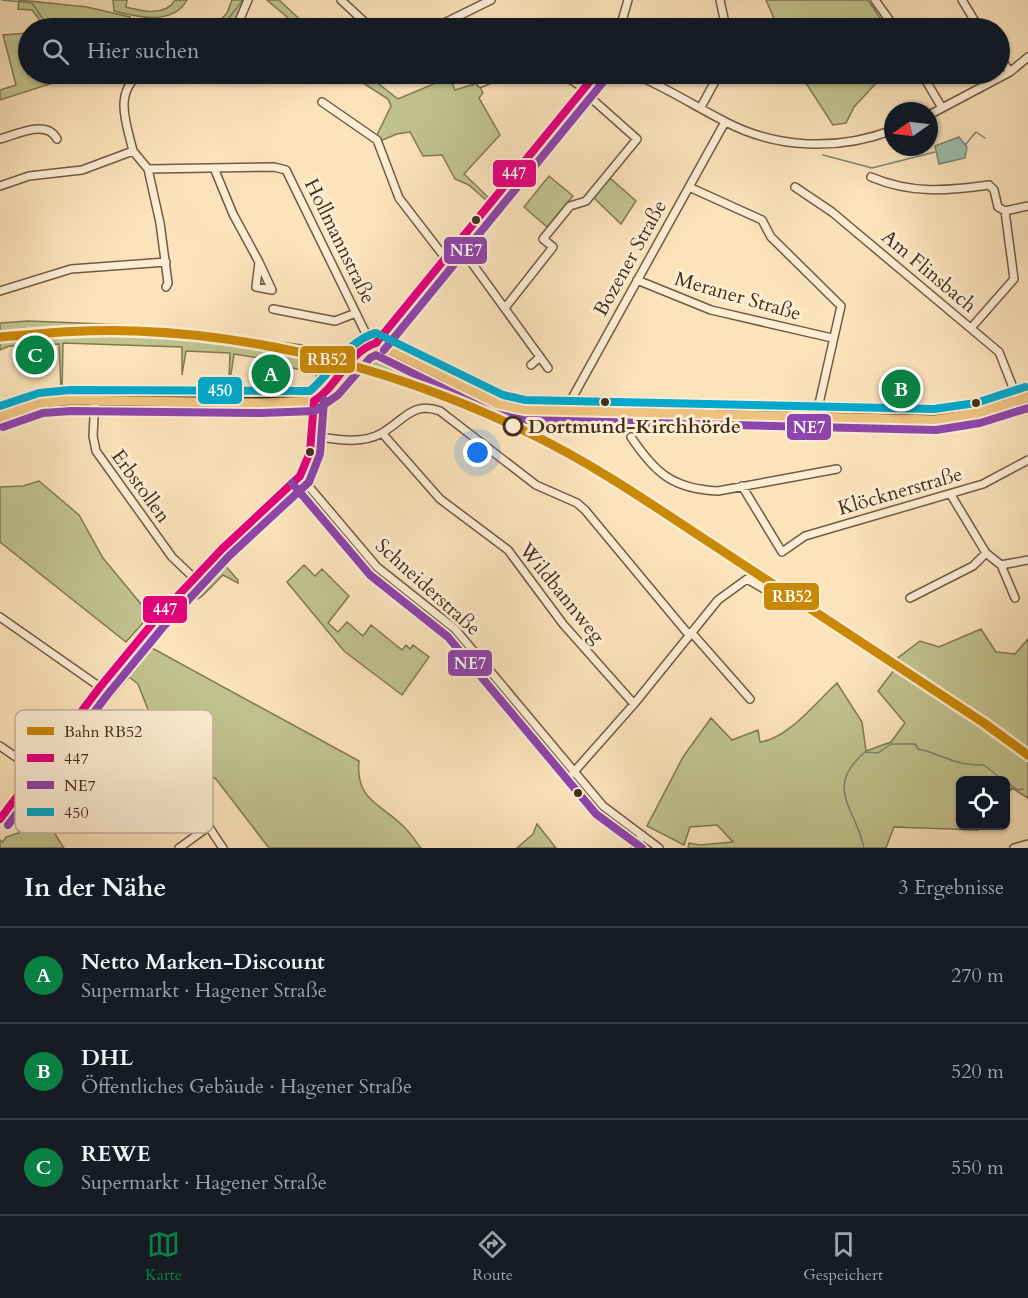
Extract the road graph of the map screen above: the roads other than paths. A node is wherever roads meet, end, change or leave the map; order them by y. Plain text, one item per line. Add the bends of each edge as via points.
1 (248, 0) edge
2 (340, 0) edge
3 (491, 0) edge
4 (628, 0) edge
5 (720, 0) edge
6 (875, 0) edge
7 (962, 0) edge
8 (240, 18) edge
9 (360, 18) edge
10 (454, 18) edge
11 (623, 18) edge
12 (724, 18) edge
13 (888, 18) edge
14 (973, 18) edge
15 (1028, 57) edge
16 (1010, 72) edge
17 (131, 84) edge
18 (576, 84) edge
19 (588, 84) edge
20 (654, 84) edge
21 (714, 84) edge
22 (928, 84) edge
23 (987, 84) edge
24 (584, 90) junction
25 (322, 102) dead end
26 (701, 107) junction
27 (942, 108) junction
28 (938, 110) edge
29 (725, 122) junction
30 (884, 133) edge
31 (0, 139) edge
32 (57, 139) dead end
33 (133, 151) junction
34 (214, 168) junction
35 (148, 169) junction
36 (871, 177) dead end
37 (0, 186) edge
38 (689, 187) junction
39 (795, 187) dead end
40 (1028, 206) edge
41 (1005, 211) junction
42 (458, 244) junction
43 (446, 259) junction
44 (166, 262) junction
45 (259, 262) dead end
46 (637, 280) junction
47 (166, 287) dead end
48 (0, 291) edge
49 (505, 308) junction
50 (273, 309) dead end
51 (356, 313) junction
52 (971, 328) junction
53 (832, 338) junction
54 (374, 344) junction
55 (540, 357) junction
56 (531, 365) dead end
57 (548, 368) dead end
58 (95, 399) junction
59 (1023, 399) edge
60 (314, 401) junction
61 (565, 411) junction
62 (0, 417) edge
63 (816, 417) junction
64 (382, 433) junction
65 (312, 436) junction
66 (631, 437) dead end
67 (1028, 460) edge
68 (837, 469) dead end
69 (300, 476) junction
70 (742, 486) junction
71 (951, 495) junction
72 (986, 553) junction
73 (1028, 560) edge
74 (1001, 565) junction
75 (194, 578) junction
76 (771, 592) dead end
77 (910, 598) dead end
78 (1015, 598) dead end
79 (0, 616) edge
80 (690, 634) junction
81 (100, 687) junction
82 (750, 699) dead end
83 (634, 704) junction
84 (82, 710) edge
85 (0, 746) edge
86 (15, 756) edge
87 (573, 773) junction
88 (15, 798) edge
89 (0, 819) edge
90 (200, 833) edge
91 (212, 833) edge
92 (642, 836) junction
93 (1028, 844) edge
94 (179, 848) edge
95 (223, 848) edge
96 (635, 848) edge
97 (659, 848) edge
98 (1014, 848) edge

1 - 8 street
2 - 9 street
3 - 10 street
4 - 11 street
5 - 12 street
6 - 13 street
7 - 14 street
15 - 16 street
17 - 33 street via 123,109
18 - 24 street
19 - 24 street
20 - 26 street
21 - 26 street
22 - 27 street
23 - 27 street
24 - 42 street
24 - 49 street via 637,139 586,201 570,206 543,239 552,247
25 - 43 street via 377,140 399,198
26 - 29 street
27 - 28 street
29 - 30 street via 777,140 825,145
29 - 38 street, Bozener Straße
31 - 32 street via 44,128 54,132
33 - 35 street
33 - 37 street via 82,170 29,176
34 - 35 street, Hollmannstraße
34 - 45 street
34 - 51 street, Hollmannstraße via 286,170
35 - 44 street
36 - 41 street via 891,185 931,191 989,185 998,207
38 - 46 street, Bozener Straße
38 - 53 street via 762,220 771,237 841,306
39 - 52 street, Am Flinsbach via 832,212
40 - 41 street
41 - 52 street via 1014,279
42 - 43 street
42 - 49 street
43 - 54 street
44 - 47 street
44 - 48 street via 71,269
46 - 53 street, Meraner Straße via 711,310
46 - 61 street, Bozener Straße
49 - 55 street
50 - 51 street via 336,321
51 - 54 street, Hollmannstraße
52 - 59 street, Am Flinsbach via 999,352
53 - 63 street
54 - 60 main road via 355,357 332,387
54 - 61 main road via 390,348 439,377 507,407
55 - 56 street
55 - 57 street
58 - 60 main road
58 - 62 main road via 40,403
58 - 75 street, Erbstollen via 96,451 172,557
59 - 63 main road via 944,420
60 - 65 street
61 - 63 main road
64 - 65 street via 346,441
64 - 80 street via 412,410 430,407 440,411 536,485 585,510
64 - 83 street, Wildbannweg via 440,499 508,550 563,624
65 - 69 street
66 - 70 street via 658,472 686,487 718,491
67 - 71 street, Klöcknerstraße via 983,484
68 - 70 street
69 - 75 street
69 - 87 street, Schneiderstraße via 377,567 455,628
70 - 71 street, Klöcknerstraße via 782,552 805,536
71 - 72 street
72 - 74 street
72 - 77 street via 973,567
73 - 74 street
74 - 78 street
75 - 81 street
76 - 80 street via 752,580 742,581 718,600
79 - 81 street
80 - 82 street
80 - 83 street
81 - 84 street
83 - 87 street
85 - 86 street
87 - 92 street, Schneiderstraße via 603,806
88 - 89 street
90 - 94 street
91 - 95 street
92 - 96 street
92 - 97 street, Schneiderstraße
93 - 98 street

